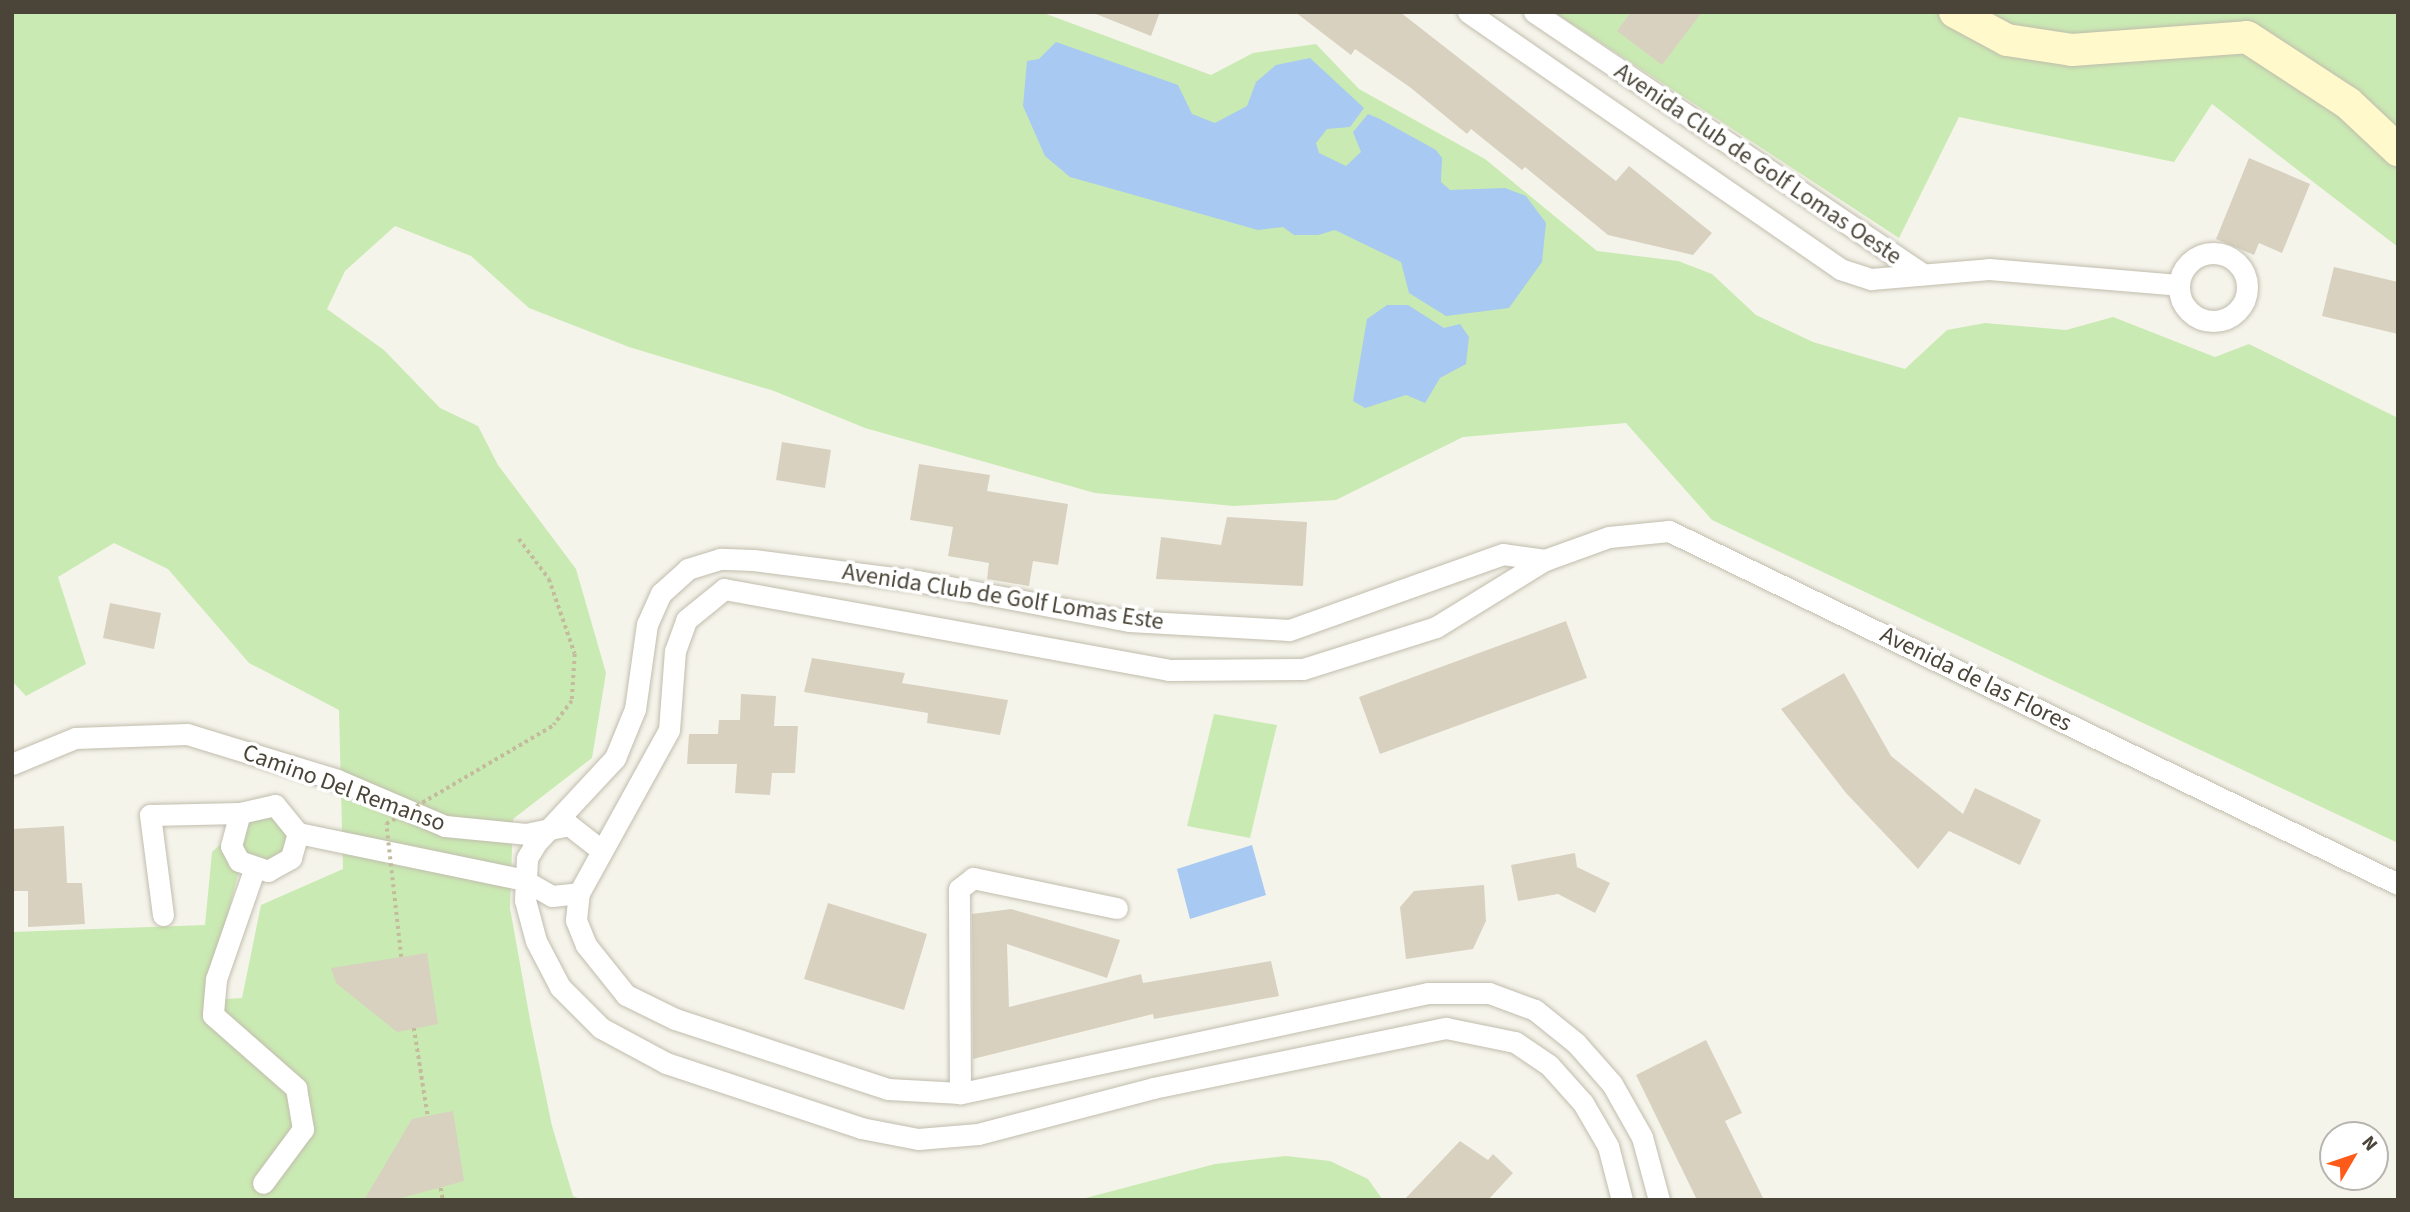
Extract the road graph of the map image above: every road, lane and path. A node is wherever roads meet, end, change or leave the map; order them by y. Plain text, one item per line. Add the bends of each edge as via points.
1 (1468, 12) edge
2 (1534, 12) edge
3 (1955, 12) edge
4 (2398, 150) edge
5 (1922, 274) junction
6 (2178, 285) dead end
7 (519, 540) dead end
8 (1545, 560) junction
9 (12, 764) edge
10 (240, 813) junction
11 (557, 824) junction
12 (298, 833) junction
13 (601, 850) junction
14 (254, 870) junction
15 (524, 880) junction
16 (2398, 884) edge
17 (579, 894) junction
18 (1117, 908) dead end
19 (163, 915) dead end
20 (401, 957) dead end
21 (414, 1028) dead end
22 (960, 1093) junction
23 (429, 1116) dead end
24 (263, 1183) dead end
25 (442, 1188) dead end
26 (443, 1200) edge
27 (1622, 1200) edge
28 (1659, 1200) edge

1 - 5 street, Avenida Club de Golf Lomas Oeste via 1840,269 1871,279
2 - 5 street, Avenida Club de Golf Lomas Oeste
3 - 4 main road via 2007,40 2072,50 2247,37 2348,103
5 - 6 street via 1990,269
7 - 20 path, bridge via 550,579 575,654 572,701 554,724 386,824
8 - 11 street, Avenida Club de Golf Lomas Este via 1503,554 1289,630 1129,621 917,581 720,559 688,569 661,593 647,624 635,709 615,758
8 - 13 street, Avenida Club de Golf Lomas Este via 1436,627 1303,669 1168,670 724,589 686,620 675,651 669,730
8 - 16 street, Avenida de las Flores via 1609,537 1669,531
9 - 11 street, Camino Del Remanso via 75,738 187,734 337,780 446,826 526,834
10 - 12 street via 275,805
10 - 14 street via 231,846
10 - 19 street via 150,815
11 - 13 street via 581,829
11 - 15 street, Avenida Club de Golf Lomas Este via 536,843
12 - 14 street via 297,846 281,867
12 - 15 street
13 - 17 street, Avenida Club de Golf Lomas Este
14 - 24 street via 216,979 213,1015 296,1088 303,1129
15 - 17 street via 552,896
15 - 27 street, Avenida Club de Golf Lomas Este via 536,941 560,987 601,1028 666,1063 861,1128 918,1139 978,1134 1153,1088 1446,1028 1515,1042 1549,1065 1583,1103 1608,1146
17 - 22 street, Avenida Club de Golf Lomas Este via 576,920 586,945 626,995 675,1019 888,1089
18 - 22 street via 973,878 959,889
21 - 23 path
22 - 28 street, Avenida Club de Golf Lomas Este via 1427,993 1489,993 1535,1010 1576,1042 1612,1084 1642,1137
25 - 26 path

